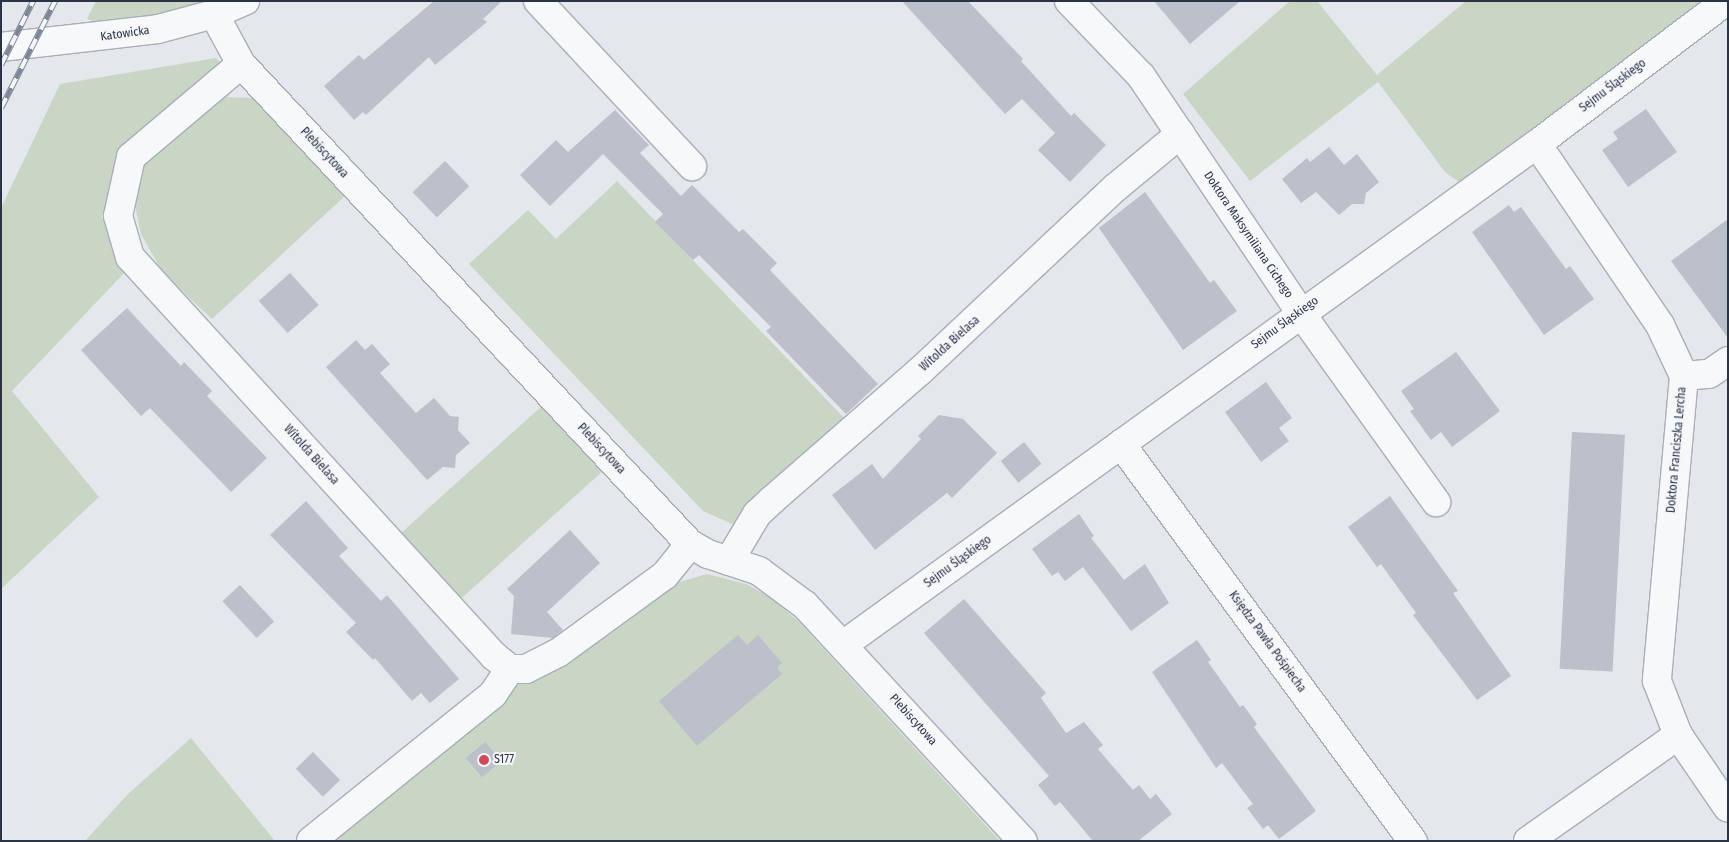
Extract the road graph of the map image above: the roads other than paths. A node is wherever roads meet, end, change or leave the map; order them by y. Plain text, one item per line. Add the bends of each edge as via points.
1 (245, 1) edge
2 (538, 1) edge
3 (1069, 1) edge
4 (1726, 1) edge
5 (214, 14) junction
6 (1, 47) edge
7 (241, 64) junction
8 (1180, 134) junction
9 (1537, 144) junction
10 (692, 166) dead end
11 (1300, 312) junction
12 (1728, 361) edge
13 (1684, 376) junction
14 (1121, 444) junction
15 (1436, 502) dead end
16 (690, 544) junction
17 (729, 561) junction
18 (843, 645) junction
19 (510, 669) junction
20 (1678, 735) junction
21 (1728, 808) edge
22 (311, 841) edge
23 (1023, 841) edge
24 (1413, 841) edge
25 (1528, 841) edge

1 - 5 street, Katowicka
2 - 10 street
3 - 8 street, Doktora Maksymiliana Cichego via 1141,76
4 - 9 street, Sejmu Śląskiego
5 - 6 street, Katowicka via 148,31
5 - 7 street, Plebiscytowa
7 - 16 street, Plebiscytowa
7 - 19 street, Witolda Bielasa via 131,157 118,216 130,257 494,656
8 - 11 street, Doktora Maksymiliana Cichego
8 - 17 street, Witolda Bielasa via 1116,188 927,364 757,514
9 - 11 street, Sejmu Śląskiego
9 - 13 street, Doktora Franciszka Lercha via 1660,326
11 - 14 street, Sejmu Śląskiego
11 - 15 street, Doktora Maksymiliana Cichego
12 - 13 street via 1709,374
13 - 20 street, Doktora Franciszka Lercha via 1657,681
14 - 18 street, Sejmu Śląskiego
14 - 24 street, Księdza Pawła Pośpiecha
16 - 17 street, Plebiscytowa
16 - 19 street via 665,575 558,653 526,669
17 - 18 street, Plebiscytowa via 759,571 784,587
18 - 23 street, Plebiscytowa
19 - 22 street via 493,694
20 - 21 street, Doktora Franciszka Lercha
20 - 25 street

